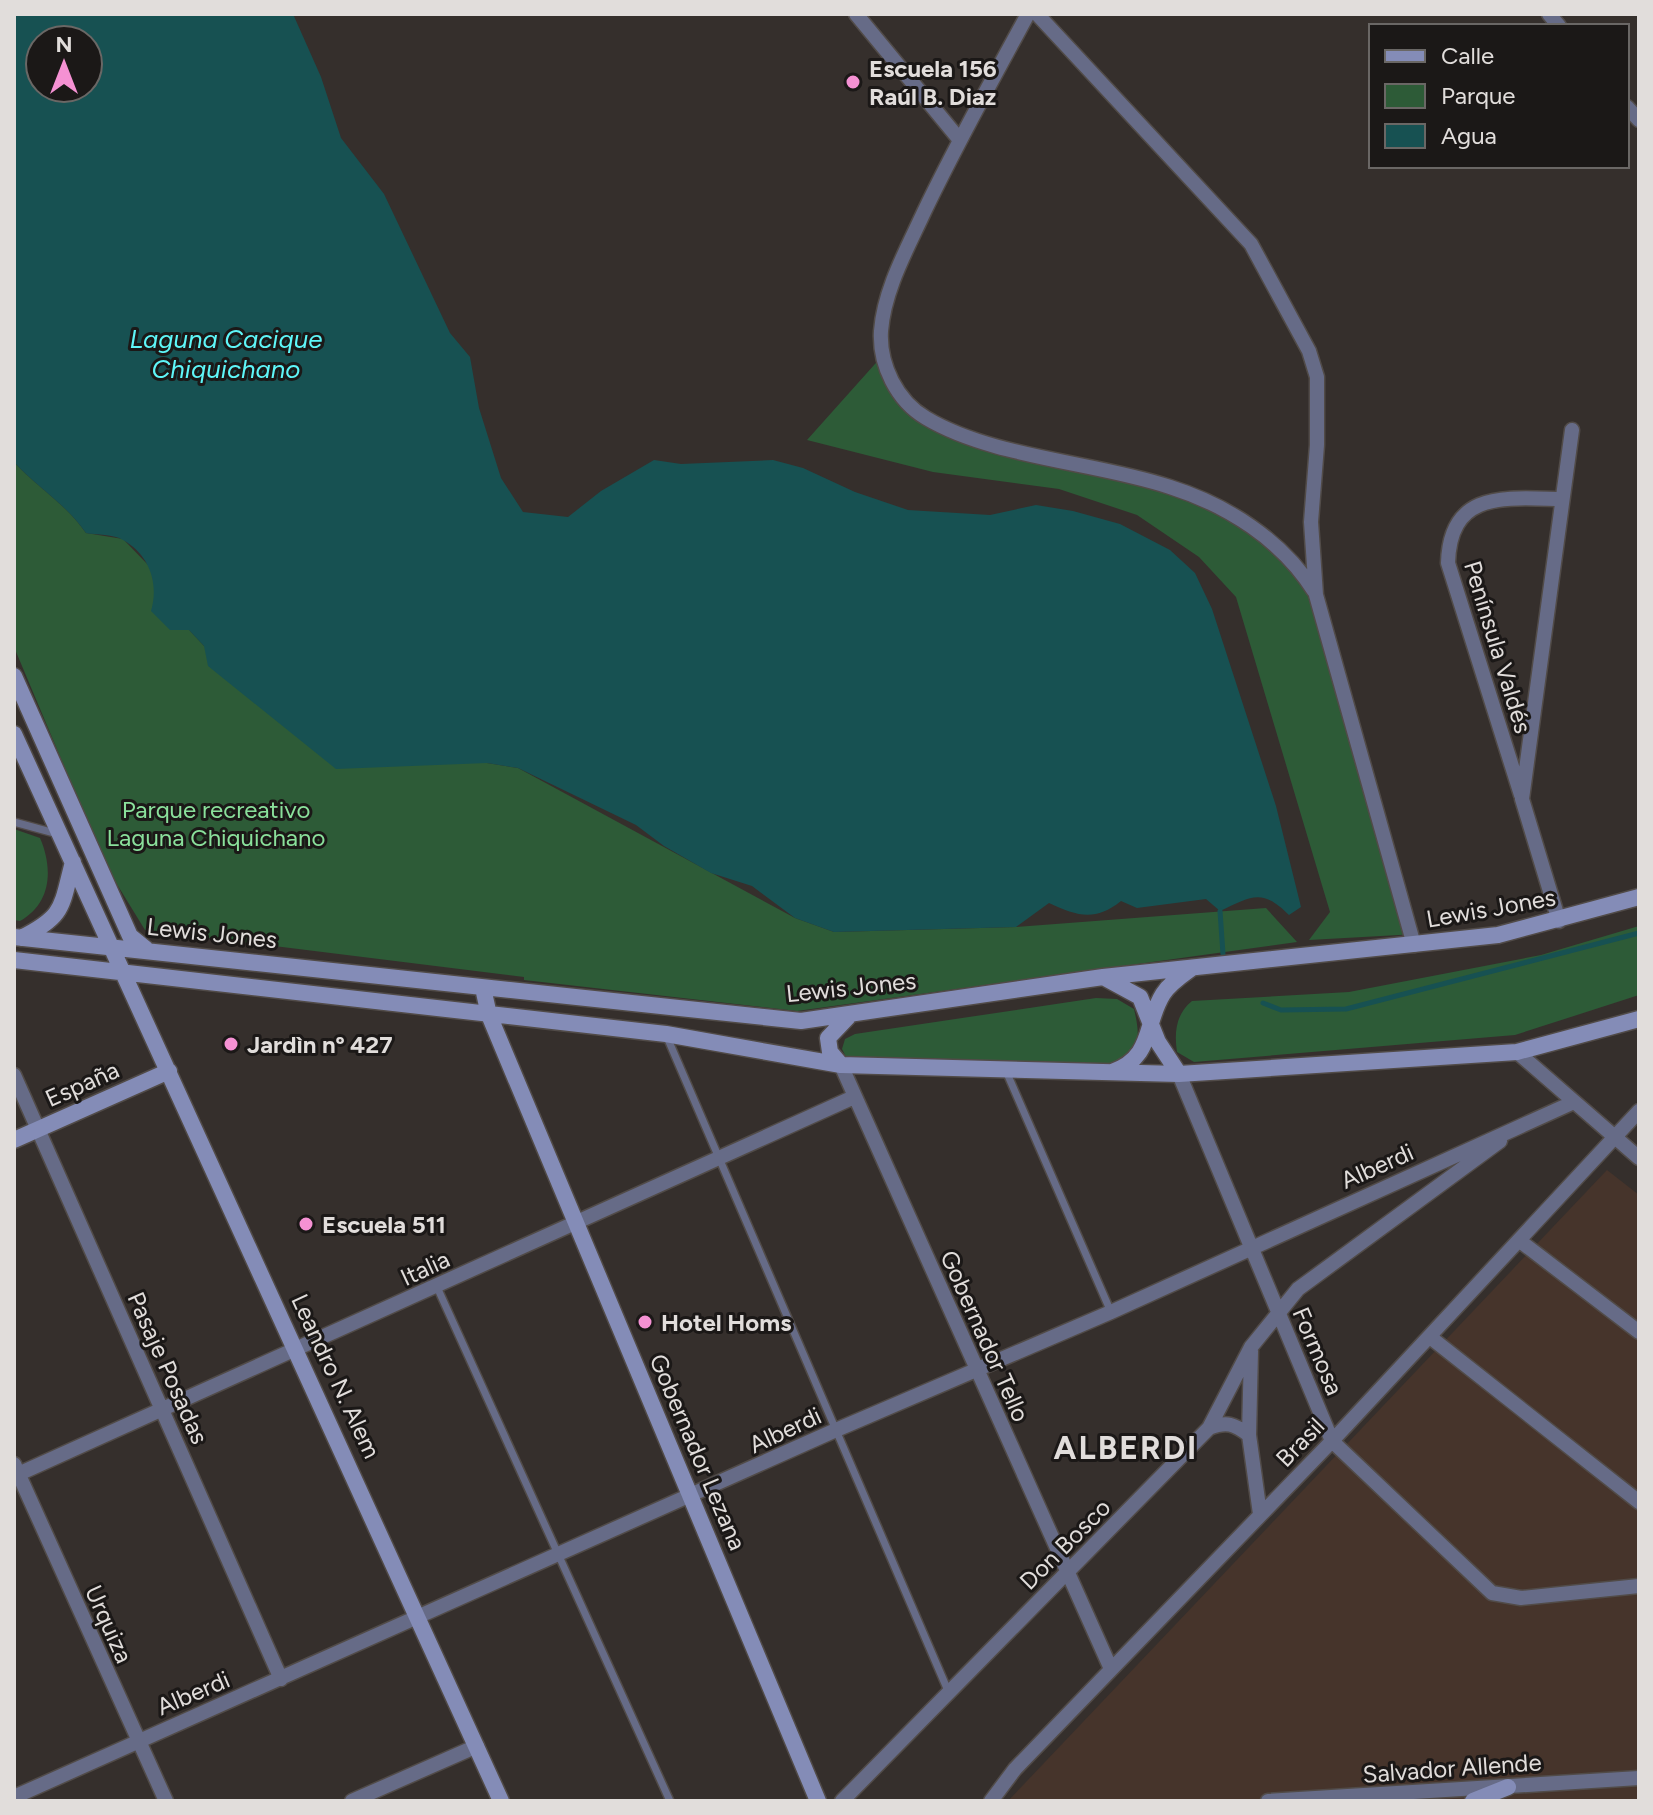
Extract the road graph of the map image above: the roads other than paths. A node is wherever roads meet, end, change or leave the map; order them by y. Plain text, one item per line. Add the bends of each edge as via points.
1 (856, 14) edge
2 (1028, 14) edge
3 (1037, 14) edge
4 (959, 139) junction
5 (1572, 430) dead end
6 (1561, 499) junction
7 (1316, 595) junction
8 (14, 676) edge
9 (14, 734) edge
10 (1522, 799) junction
11 (14, 822) edge
12 (61, 835) junction
13 (73, 862) junction
14 (1639, 897) edge
15 (1559, 921) junction
16 (18, 937) edge
17 (111, 945) junction
18 (1414, 945) junction
19 (147, 950) junction
20 (14, 960) edge
21 (1195, 965) junction
22 (124, 973) junction
23 (1103, 977) junction
24 (483, 988) junction
25 (489, 1015) junction
26 (849, 1016) junction
27 (1639, 1019) edge
28 (1152, 1030) junction
29 (666, 1034) junction
30 (1517, 1052) junction
31 (841, 1065) junction
32 (169, 1071) junction
33 (1006, 1071) junction
34 (1107, 1074) junction
35 (1179, 1074) junction
36 (14, 1075) edge
37 (854, 1097) junction
38 (1574, 1102) junction
39 (1639, 1111) edge
40 (1523, 1125) junction
41 (38, 1130) junction
42 (1615, 1139) junction
43 (14, 1140) edge
44 (719, 1156) junction
45 (1639, 1158) edge
46 (575, 1221) junction
47 (1520, 1241) junction
48 (1249, 1247) junction
49 (437, 1287) junction
50 (1111, 1312) junction
51 (1278, 1312) junction
52 (1639, 1332) edge
53 (1430, 1337) junction
54 (1251, 1347) junction
55 (298, 1350) junction
56 (977, 1372) junction
57 (161, 1408) junction
58 (1209, 1428) junction
59 (836, 1430) junction
60 (1249, 1435) junction
61 (1332, 1441) junction
62 (15, 1472) edge
63 (691, 1497) junction
64 (1639, 1502) edge
65 (1260, 1514) junction
66 (558, 1556) junction
67 (1067, 1574) junction
68 (1639, 1586) edge
69 (419, 1617) junction
70 (1111, 1669) junction
71 (281, 1679) junction
72 (949, 1693) junction
73 (137, 1742) junction
74 (477, 1746) junction
75 (1639, 1778) edge
76 (1508, 1787) junction
77 (14, 1797) edge
78 (166, 1801) edge
79 (352, 1801) edge
80 (501, 1801) edge
81 (670, 1801) edge
82 (818, 1801) edge
83 (842, 1801) edge
84 (991, 1801) edge
85 (1268, 1801) edge
86 (1473, 1801) edge

1 - 4 street
2 - 4 street
3 - 7 street via 1251,244 1297,324 1317,377 1311,522
4 - 7 street via 902,258 881,331 883,355 897,389 924,417 1008,448 1172,487 1209,504 1272,542 1299,566
5 - 6 street, Península Valdés
6 - 10 street, Península Valdés
6 - 10 street, Península Valdés via 1490,499 1454,526 1448,547 1448,563
7 - 18 street
8 - 19 street via 130,936
9 - 12 street
10 - 15 street, Península Valdés
11 - 12 lane
12 - 13 street, Leandro N. Alem
13 - 16 street via 58,914 48,925
13 - 17 street, Leandro N. Alem
14 - 15 street, Lewis Jones
15 - 18 street, Lewis Jones
16 - 17 street, Lewis Jones
17 - 19 street, Lewis Jones
17 - 22 street, Leandro N. Alem
18 - 21 street, Lewis Jones
19 - 24 street, Lewis Jones
20 - 22 street, Lewis Jones
21 - 23 street, Lewis Jones
21 - 28 street via 1161,996
22 - 25 street, Lewis Jones
22 - 32 street, Leandro N. Alem
23 - 26 street, Lewis Jones
23 - 28 street via 1140,997
24 - 25 street, Gobernador Lezana
24 - 26 street, Lewis Jones via 801,1021
25 - 29 street, Lewis Jones
25 - 46 street, Gobernador Lezana
26 - 31 street via 828,1038 830,1052
27 - 30 street, Lewis Jones
28 - 34 street via 1127,1067
28 - 35 street
29 - 31 street, Lewis Jones
29 - 44 lane
30 - 35 street, Lewis Jones
30 - 38 street
31 - 33 street, Lewis Jones
31 - 37 street, Gobernador Tello
32 - 41 street, España
32 - 55 street, Leandro N. Alem
33 - 34 street, Lewis Jones
33 - 50 lane
34 - 35 street, Lewis Jones
35 - 48 street, Formosa
36 - 41 street, Pasaje Posadas
37 - 44 street, Italia
37 - 56 street, Gobernador Tello
38 - 40 street, Alberdi
38 - 42 street
39 - 42 street, Brasil
40 - 48 street, Alberdi
40 - 51 street, Don Bosco via 1298,1289
41 - 43 street, España
41 - 57 street, Pasaje Posadas
42 - 45 street
42 - 47 street, Brasil
44 - 46 street, Italia
44 - 59 lane
46 - 49 street, Italia
46 - 63 street, Gobernador Lezana
47 - 52 street
47 - 53 street, Brasil
48 - 50 street, Alberdi
48 - 51 street, Formosa
49 - 55 street, Italia
49 - 66 lane
50 - 56 street, Alberdi
51 - 54 street, Don Bosco
51 - 61 street, Formosa
53 - 61 street, Brasil
53 - 64 street
54 - 58 street, Don Bosco
54 - 60 street
55 - 57 street, Italia
55 - 69 street, Leandro N. Alem
56 - 59 street, Alberdi
56 - 67 street, Gobernador Tello
57 - 62 street, Italia
57 - 71 street, Pasaje Posadas
58 - 60 street via 1235,1425
58 - 67 street, Don Bosco
59 - 63 street, Alberdi
59 - 72 lane
60 - 65 street
61 - 65 street, Brasil
61 - 68 street, Formosa via 1492,1593 1521,1598
62 - 73 street, Urquiza
63 - 66 street, Alberdi
63 - 82 street, Gobernador Lezana
65 - 70 street, Brasil
66 - 69 street, Alberdi
66 - 81 lane
67 - 70 street, Gobernador Tello
67 - 72 street, Don Bosco
69 - 71 street, Alberdi
69 - 74 street, Leandro N. Alem
70 - 84 street, Brasil
71 - 73 street, Alberdi
72 - 83 street, Don Bosco
73 - 77 street, Alberdi
73 - 78 street, Urquiza
74 - 79 street
74 - 80 street, Leandro N. Alem
75 - 76 street, Salvador Allende
76 - 85 street, Salvador Allende
76 - 86 street

